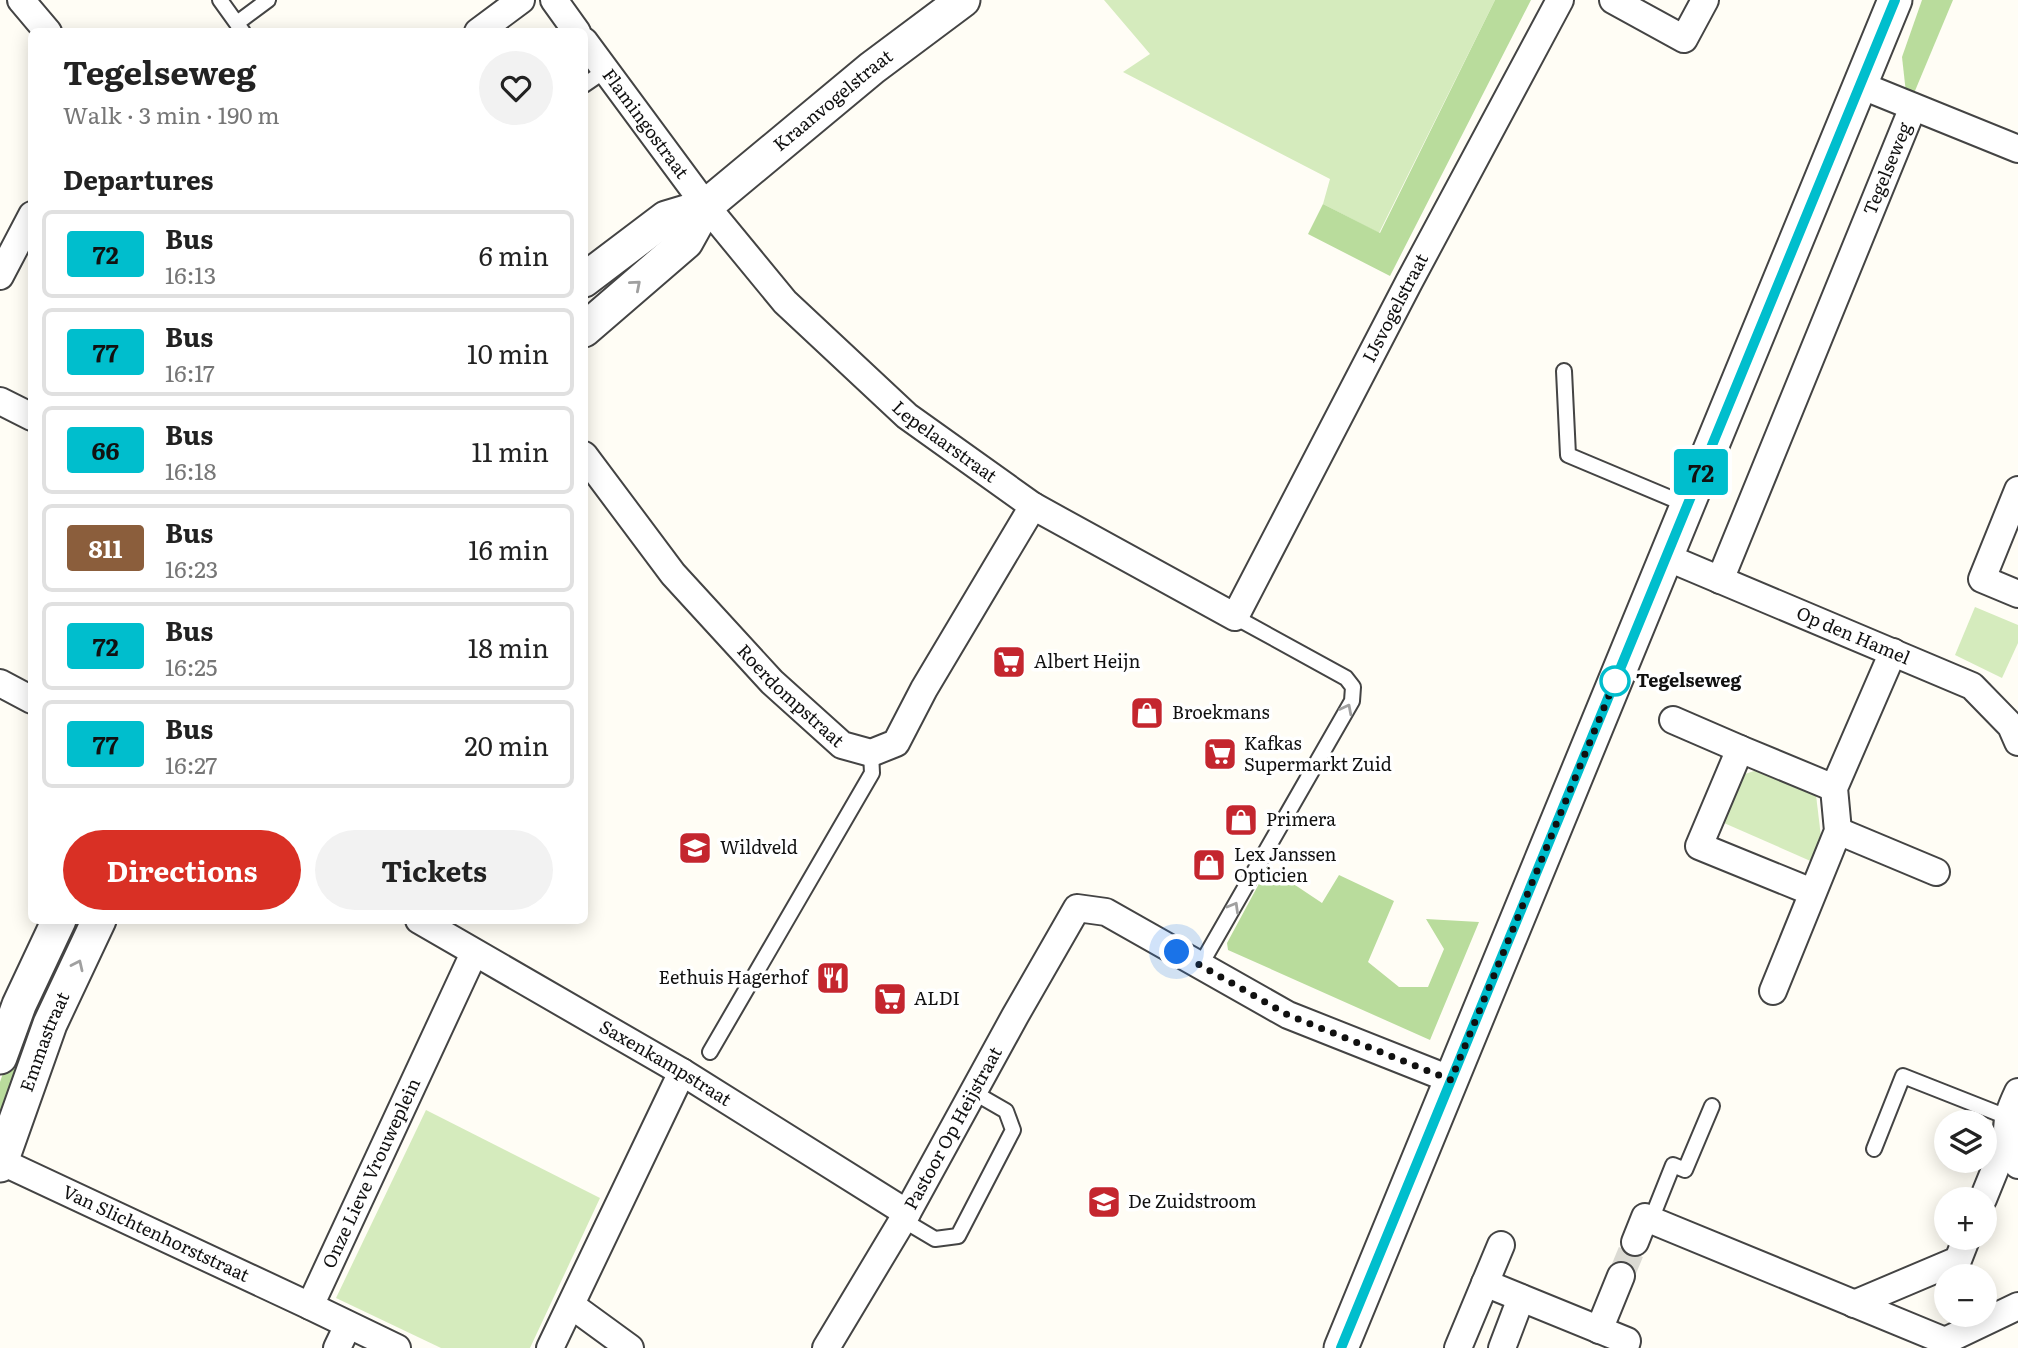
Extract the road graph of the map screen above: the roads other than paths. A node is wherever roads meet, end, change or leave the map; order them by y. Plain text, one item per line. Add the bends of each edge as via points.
1 (21, 0) edge
2 (220, 0) edge
3 (268, 0) edge
4 (520, 0) edge
5 (554, 0) edge
6 (962, 0) edge
7 (1560, 0) edge
8 (1613, 0) edge
9 (1705, 0) edge
10 (1895, 0) edge
11 (240, 27) edge
12 (45, 28) edge
13 (483, 28) edge
14 (574, 28) edge
15 (588, 46) edge
16 (606, 70) junction
17 (588, 82) edge
18 (1860, 85) junction
19 (1913, 107) junction
20 (2018, 149) edge
21 (706, 206) junction
22 (28, 223) edge
23 (0, 276) edge
24 (588, 278) edge
25 (588, 327) edge
26 (1564, 372) dead end
27 (0, 401) edge
28 (28, 415) edge
29 (588, 460) edge
30 (2018, 490) edge
31 (1687, 505) junction
32 (1033, 506) junction
33 (1666, 557) junction
34 (1720, 580) junction
35 (2018, 594) edge
36 (1235, 617) junction
37 (1893, 652) junction
38 (0, 683) edge
39 (28, 698) edge
40 (1672, 720) dead end
41 (2016, 726) edge
42 (1740, 749) junction
43 (871, 753) junction
44 (1834, 788) junction
45 (1838, 831) junction
46 (1936, 872) dead end
47 (1812, 892) junction
48 (56, 924) edge
49 (97, 924) edge
50 (426, 924) edge
51 (474, 953) junction
52 (1200, 966) junction
53 (1773, 990) dead end
54 (9, 1000) edge
55 (51, 1024) junction
56 (710, 1052) dead end
57 (0, 1057) edge
58 (682, 1072) junction
59 (1451, 1080) junction
60 (973, 1092) junction
61 (2018, 1092) edge
62 (1712, 1106) dead end
63 (2007, 1129) junction
64 (1874, 1149) dead end
65 (0, 1163) edge
66 (2018, 1165) edge
67 (1987, 1187) edge
68 (905, 1217) junction
69 (1648, 1218) junction
70 (1635, 1242) tunnel mouth
71 (1501, 1245) dead end
72 (1962, 1250) edge
73 (1621, 1276) tunnel mouth
74 (1485, 1283) junction
75 (1521, 1298) junction
76 (1854, 1304) junction
77 (571, 1305) junction
78 (310, 1306) junction
79 (2018, 1307) edge
80 (1599, 1330) junction
81 (342, 1336) edge
82 (1944, 1344) edge
83 (397, 1348) edge
84 (550, 1348) edge
85 (630, 1348) edge
86 (826, 1348) edge
87 (1341, 1348) edge
88 (1458, 1348) edge
89 (1502, 1348) edge
90 (1625, 1348) edge

1 - 12 street
2 - 11 lane
3 - 11 lane
4 - 13 street
5 - 14 street
6 - 21 street, Kraanvogelstraat
7 - 36 street, IJsvogelstraat
8 - 9 street via 1684,39
10 - 18 street
15 - 16 street, Flamingostraat
16 - 17 lane
16 - 21 street, Flamingostraat
18 - 19 street
18 - 31 street
19 - 20 street
19 - 34 street, Tegelseweg
21 - 24 street, Kraanvogelstraat via 666,218
25 -> 21 street, Kraanvogelstraat via 686,242
21 - 32 street, Lepelaarstraat via 785,302 907,416
22 - 23 street
26 - 31 lane via 1568,455
27 - 28 street
29 - 43 street, Roerdompstraat via 673,574 772,682 842,745
30 - 35 street via 1982,579
31 - 33 street
32 - 36 street, Lepelaarstraat
32 - 43 street via 896,743
33 - 34 street, Op den Hamel
33 - 59 street
34 - 37 street, Op den Hamel
52 -> 36 lane via 1352,701 1353,687 1346,678
37 - 41 street, Op den Hamel via 1972,686
37 - 44 street
38 - 39 street
40 - 42 street
42 - 44 street
42 - 47 street via 1699,846
43 - 56 lane via 872,774
44 - 45 street
45 - 46 street
45 - 47 street
47 - 53 street
48 - 54 street
55 -> 49 street, Emmastraat
50 - 51 street, Saxenkampstraat
51 - 58 street, Saxenkampstraat
51 - 78 street, Onze Lieve Vrouweplein
52 - 59 street via 1288,1015
52 - 60 street, Pastoor Op Heijstraat via 1106,912 1077,908
54 - 55 street
54 - 57 street
55 - 65 street, Emmastraat
58 - 68 street, Saxenkampstraat
58 - 77 street
59 - 87 street
60 - 68 street, Pastoor Op Heijstraat
60 - 68 lane via 1006,1111 1013,1130 958,1236 934,1239
61 - 63 street
62 - 69 lane via 1685,1170 1673,1165
63 - 64 lane via 1903,1076
63 - 66 street
63 - 67 street
65 - 78 street, Van Slichtenhorststraat
68 - 86 street, Pastoor Op Heijstraat
69 - 70 street
69 - 76 street
71 - 74 street
72 - 76 street via 1958,1260
73 - 80 street
74 - 75 street
74 - 88 street
75 - 80 street
75 - 89 street
76 - 82 street
77 - 84 street
77 - 85 street
78 - 81 street
79 - 82 street
80 - 90 street via 1627,1341
81 - 83 street

